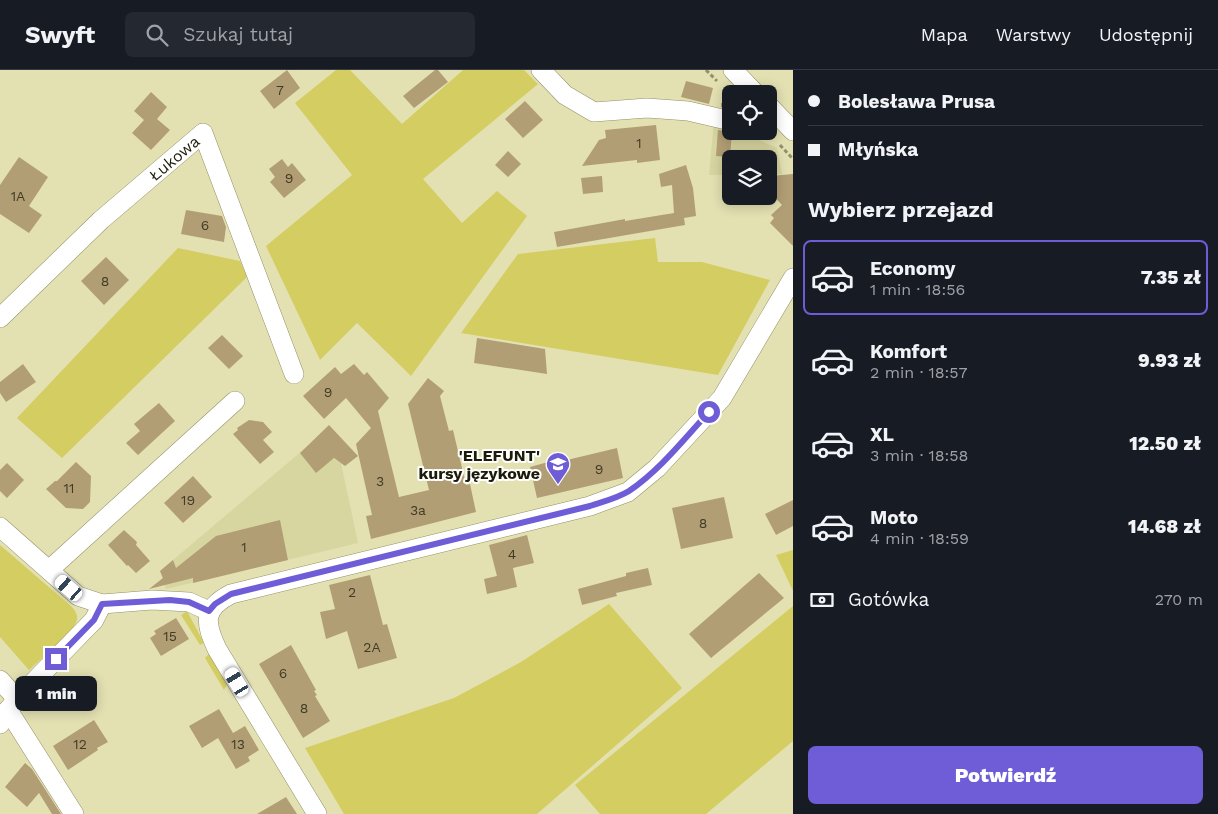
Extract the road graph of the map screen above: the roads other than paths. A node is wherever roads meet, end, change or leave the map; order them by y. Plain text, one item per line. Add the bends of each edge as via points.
1 (542, 70) edge
2 (733, 70) edge
3 (747, 85) edge
4 (777, 117) edge
5 (722, 119) edge
6 (793, 131) edge
7 (793, 278) edge
8 (0, 318) edge
9 (294, 374) dead end
10 (236, 401) dead end
11 (0, 527) edge
12 (49, 570) junction
13 (102, 604) junction
14 (209, 611) junction
15 (0, 680) edge
16 (8, 711) edge
17 (74, 814) edge
18 (317, 814) edge

1 - 5 street via 565,95 594,112 647,108 688,111
2 - 3 street
4 - 6 street
7 - 14 street via 722,398 657,468 628,492 590,506 231,594
8 - 9 street, Łukowa via 101,220 203,133
10 - 12 street
11 - 12 street
12 - 13 street via 78,596
13 - 14 street via 170,600 189,602
13 - 16 street via 94,620
14 - 18 street via 208,628 217,649
15 - 16 street
16 - 17 street

